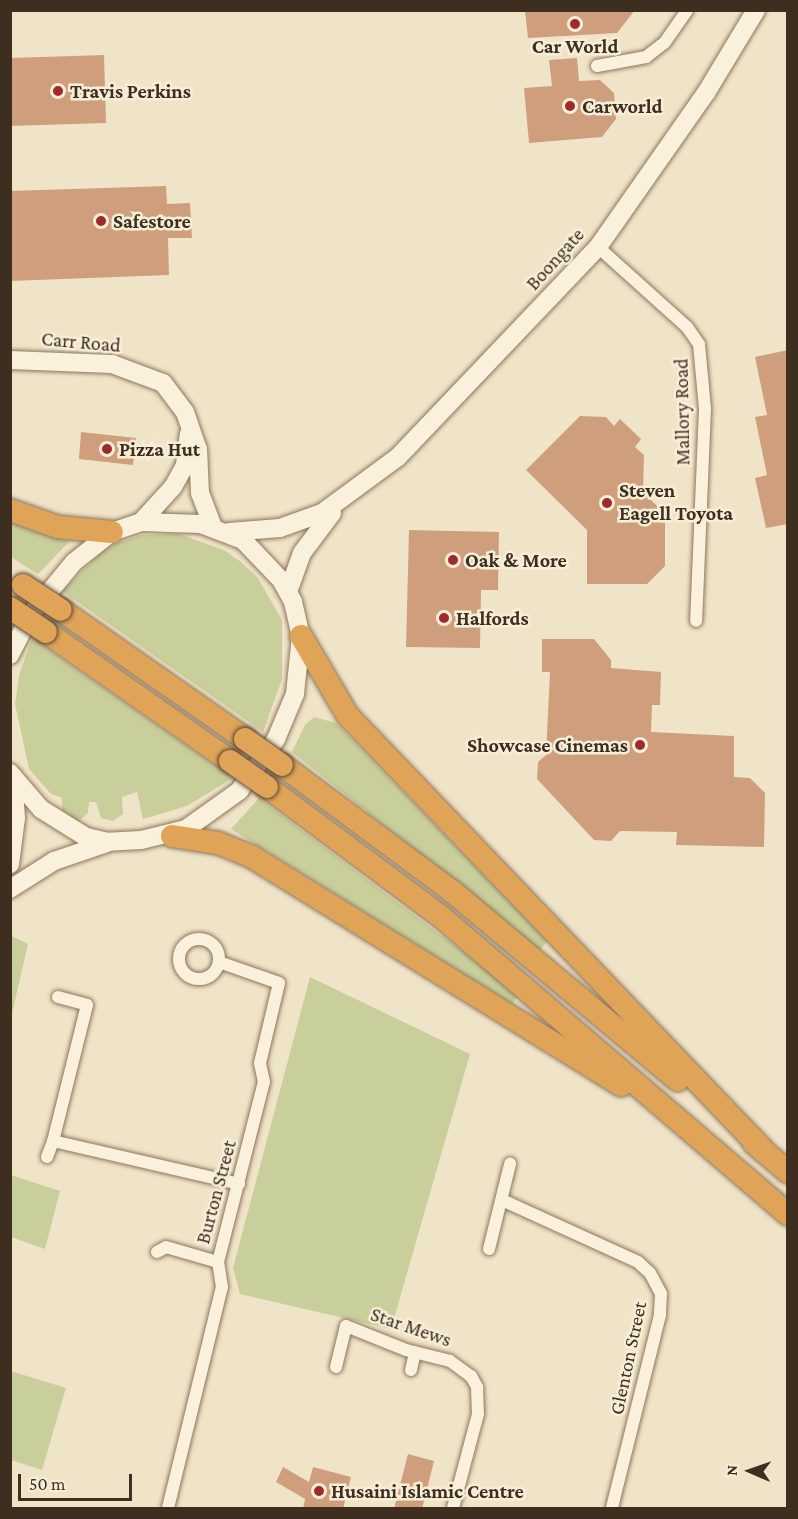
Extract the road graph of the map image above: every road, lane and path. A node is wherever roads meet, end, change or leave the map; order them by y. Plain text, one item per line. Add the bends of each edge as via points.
1 (687, 10) edge
2 (756, 10) edge
3 (597, 66) dead end
4 (598, 247) junction
5 (10, 360) edge
6 (190, 429) junction
7 (343, 501) junction
8 (10, 510) edge
9 (141, 522) junction
10 (221, 530) junction
11 (112, 532) junction
12 (17, 580) edge
13 (288, 592) junction
14 (10, 608) edge
15 (696, 621) dead end
16 (301, 636) junction
17 (10, 655) edge
18 (12, 775) edge
19 (172, 836) junction
20 (108, 842) junction
21 (10, 864) edge
22 (10, 889) edge
23 (219, 962) dead end
24 (58, 997) dead end
25 (683, 1124) junction
26 (53, 1141) junction
27 (765, 1152) junction
28 (46, 1157) dead end
29 (510, 1164) dead end
30 (788, 1172) edge
31 (239, 1184) junction
32 (502, 1200) junction
33 (788, 1214) edge
34 (489, 1249) dead end
35 (157, 1252) dead end
36 (218, 1262) junction
37 (415, 1352) junction
38 (336, 1368) dead end
39 (411, 1370) dead end
40 (168, 1509) edge
41 (453, 1509) edge
42 (612, 1509) edge

1 - 3 street via 665,42 646,57
2 - 4 street, Boongate via 706,93
4 - 7 street, Boongate via 398,457
4 - 15 street, Mallory Road via 687,327 699,344 705,409
5 - 6 street, Carr Road via 93,362 149,375 170,389
6 - 9 street via 185,465 173,487
6 - 10 street, Carr Road via 198,449 201,493
7 - 10 street, Boongate via 294,525
7 - 13 street, Boongate via 302,553
8 - 11 highway via 58,527
9 - 10 street via 182,521
9 - 11 street
10 - 13 street via 258,552
11 - 17 street via 87,549 46,593
12 - 27 highway, bridge via 282,765 453,892
13 - 16 street
14 - 25 highway, bridge via 230,760 439,915
16 - 19 street via 295,694 259,767 222,806
16 - 27 highway via 348,716
18 - 20 street via 41,809 64,825
18 - 21 street via 16,818
19 - 20 street
19 - 25 highway via 218,843 252,857
20 - 22 street via 54,861
23 - 31 street, Burton Street via 279,983 260,1063 264,1082
24 - 26 street via 87,1005
25 - 33 highway
26 - 28 street
26 - 31 street
27 - 30 highway
29 - 32 street
31 - 36 street, Burton Street
32 - 34 street
32 - 42 street, Glenton Street via 638,1263 650,1273 661,1294 652,1350
35 - 36 street via 166,1247
36 - 40 street, Burton Street via 222,1287
37 - 38 street, Star Mews via 346,1326
37 - 39 street
37 - 41 street, Star Mews via 450,1361 477,1387 478,1414

